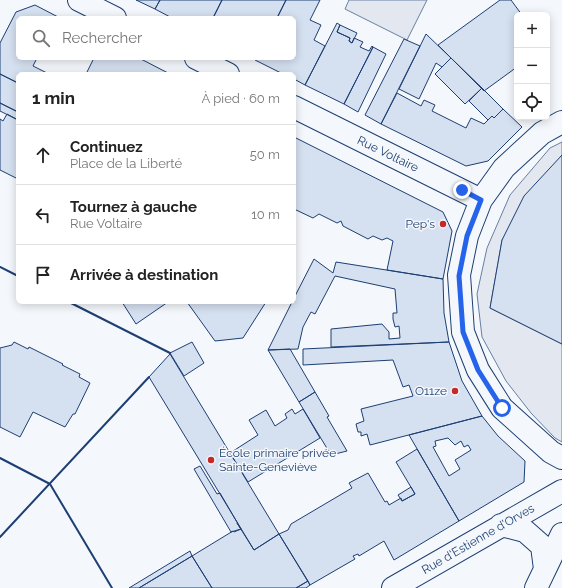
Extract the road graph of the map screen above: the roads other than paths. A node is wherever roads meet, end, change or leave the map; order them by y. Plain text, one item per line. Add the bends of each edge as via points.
1 (79, 0) edge
2 (111, 16) edge
3 (200, 60) edge
4 (224, 72) edge
5 (296, 108) edge
6 (562, 122) edge
7 (481, 200) junction
8 (562, 458) edge
9 (562, 491) edge
10 (501, 525) junction
11 (562, 534) edge
12 (540, 579) edge
13 (393, 588) edge

1 - 2 street
3 - 4 street
5 - 7 street, Rue Voltaire
6 - 7 street via 542,133 504,168
7 - 8 street via 467,236 459,276 463,332 478,370 502,408 551,452
9 - 10 street, Rue d'Estienne d'Orves
10 - 12 street via 525,531 542,546
10 - 13 street, Rue d'Estienne d'Orves
11 - 12 street

